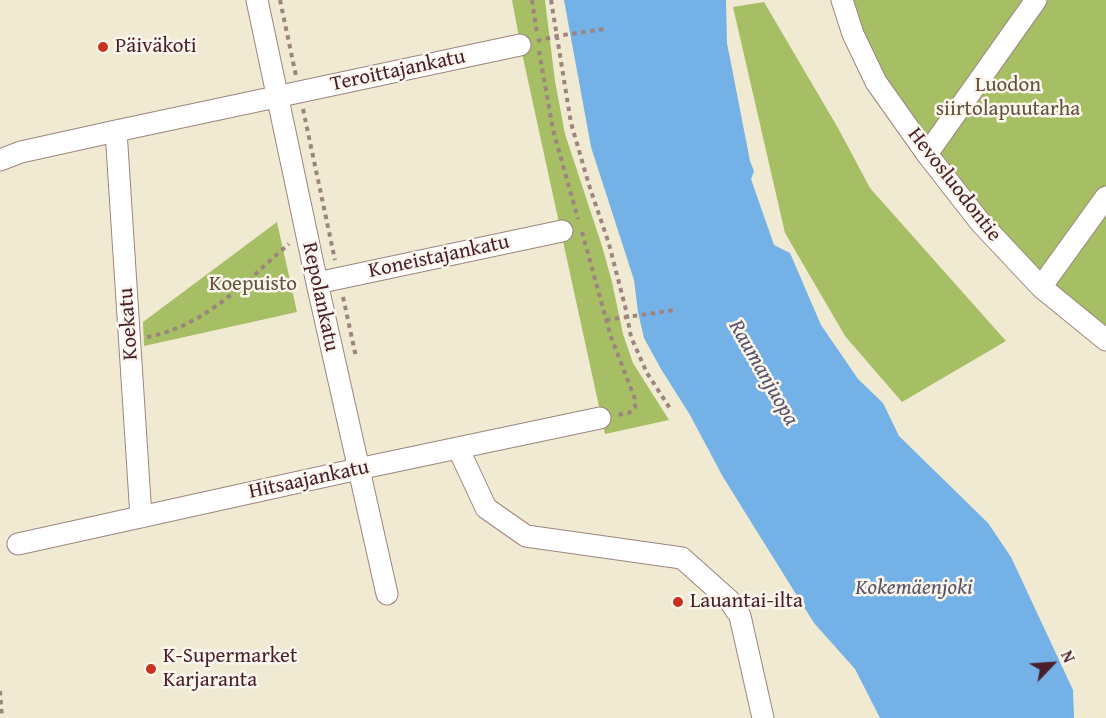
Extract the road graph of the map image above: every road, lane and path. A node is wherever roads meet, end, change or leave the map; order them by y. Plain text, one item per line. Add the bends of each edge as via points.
1 (257, 0) edge
2 (280, 0) edge
3 (551, 0) edge
4 (842, 0) edge
5 (1036, 0) edge
6 (604, 29) dead end
7 (557, 36) junction
8 (529, 43) joint
9 (300, 93) junction
10 (277, 98) junction
11 (116, 131) junction
12 (927, 154) junction
13 (0, 160) edge
14 (1106, 197) edge
15 (562, 231) dead end
16 (290, 243) dead end
17 (339, 278) junction
18 (317, 283) junction
19 (1041, 287) junction
20 (675, 310) dead end
21 (627, 318) junction
22 (606, 320) dead end
23 (130, 340) junction
24 (1106, 340) edge
25 (356, 357) dead end
26 (671, 410) dead end
27 (600, 418) dead end
28 (458, 448) junction
29 (358, 469) junction
30 (141, 517) junction
31 (18, 544) dead end
32 (387, 594) dead end
33 (0, 691) edge
34 (2, 718) edge
35 (763, 718) edge

1 - 10 street, Repolankatu
2 - 9 path
3 - 7 path
4 - 12 street, Hevosluodontie via 876,82
5 - 12 street
6 - 7 path
7 - 8 path
7 - 21 path via 571,123 609,244
8 - 9 street, Teroittajankatu
9 - 10 street, Teroittajankatu
9 - 17 path
10 - 11 street
10 - 18 street, Repolankatu
11 - 13 street
11 - 23 street, Koekatu
12 - 19 street, Hevosluodontie via 980,222
14 - 19 street
15 - 17 street, Koneistajankatu
16 - 23 path via 204,315 152,336
17 - 18 street, Koneistajankatu
17 - 25 path
18 - 29 street, Repolankatu
19 - 24 street, Hevosluodontie
20 - 21 path
21 - 22 path
21 - 26 path via 646,373
23 - 30 street, Koekatu
27 - 28 street, Hitsaajankatu
28 - 29 street, Hitsaajankatu
28 - 35 street via 486,508 525,536 682,558 729,600 740,616
29 - 30 street, Hitsaajankatu
29 - 32 street, Repolankatu
30 - 31 street, Hitsaajankatu
33 - 34 path

